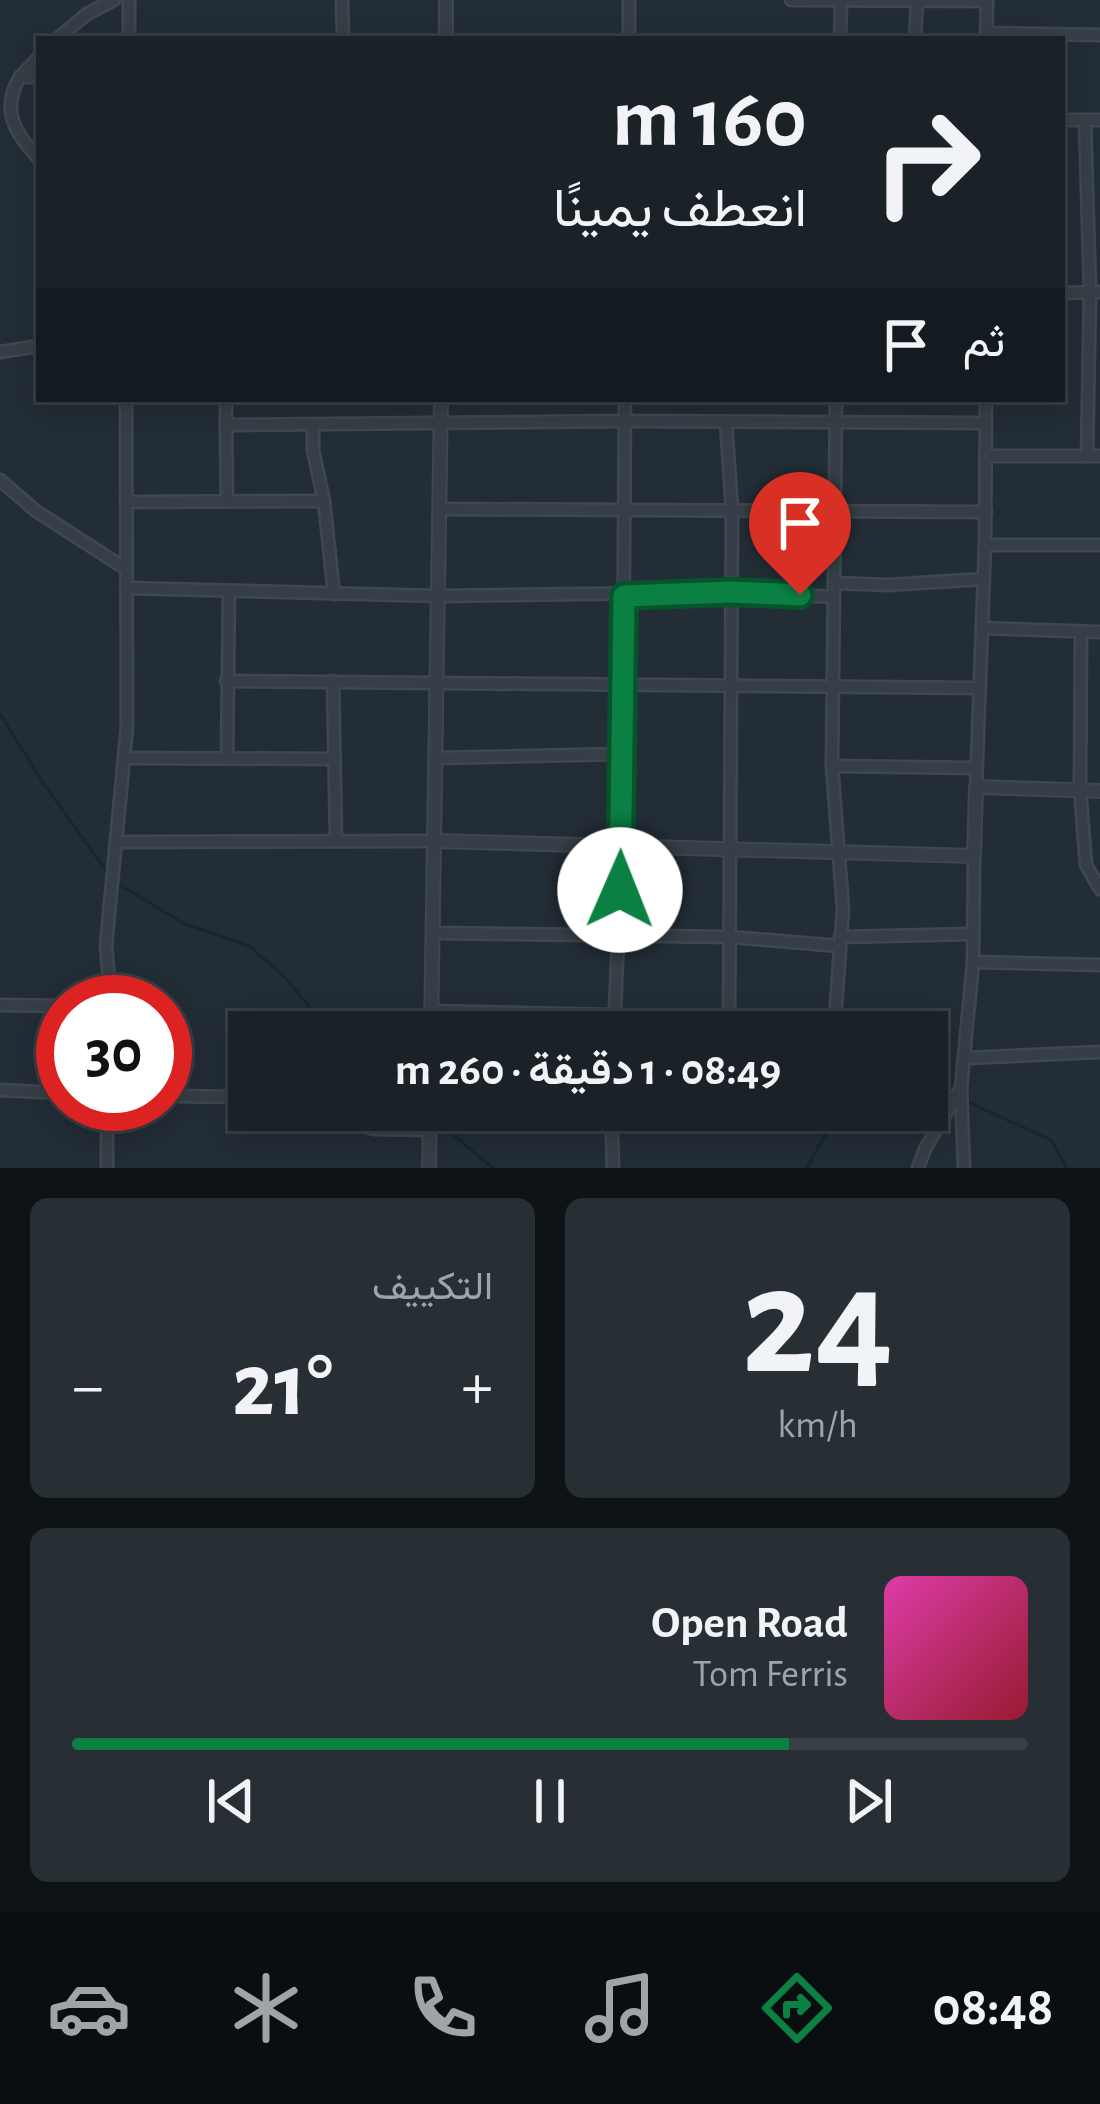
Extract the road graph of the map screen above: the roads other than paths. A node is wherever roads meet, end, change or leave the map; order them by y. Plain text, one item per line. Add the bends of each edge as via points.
1 (115, 0) edge
2 (129, 0) edge
3 (342, 0) edge
4 (446, 0) edge
5 (629, 0) edge
6 (791, 0) edge
7 (987, 0) edge
8 (841, 1) edge
9 (917, 1) edge
10 (1100, 35) edge
11 (61, 36) edge
12 (129, 36) edge
13 (343, 36) edge
14 (446, 36) edge
15 (628, 36) edge
16 (841, 36) edge
17 (915, 36) edge
18 (986, 36) edge
19 (36, 60) edge
20 (20, 77) junction
21 (36, 77) edge
22 (1065, 120) edge
23 (1085, 120) junction
24 (1100, 120) edge
25 (36, 155) edge
26 (1093, 196) edge
27 (1095, 292) edge
28 (36, 346) edge
29 (0, 352) edge
30 (1095, 378) edge
31 (126, 402) edge
32 (226, 402) edge
33 (441, 402) edge
34 (625, 402) edge
35 (836, 402) edge
36 (986, 402) edge
37 (625, 421) junction
38 (727, 422) junction
39 (836, 423) junction
40 (313, 424) junction
41 (440, 424) junction
42 (986, 424) junction
43 (226, 425) junction
44 (986, 456) junction
45 (1094, 456) edge
46 (0, 480) edge
47 (324, 500) junction
48 (227, 501) junction
49 (126, 502) junction
50 (624, 508) junction
51 (440, 509) junction
52 (732, 510) junction
53 (835, 512) junction
54 (986, 512) junction
55 (986, 545) junction
56 (1100, 545) edge
57 (126, 569) junction
58 (984, 579) junction
59 (834, 583) junction
60 (126, 588) junction
61 (229, 591) junction
62 (731, 592) junction
63 (334, 594) junction
64 (438, 596) junction
65 (624, 596) junction
66 (834, 597) junction
67 (982, 628) junction
68 (1081, 632) junction
69 (1100, 632) edge
70 (226, 681) junction
71 (333, 681) junction
72 (438, 682) junction
73 (622, 682) junction
74 (731, 683) junction
75 (833, 684) junction
76 (980, 688) junction
77 (620, 754) junction
78 (125, 758) junction
79 (227, 758) junction
80 (436, 758) junction
81 (334, 759) junction
82 (832, 766) junction
83 (976, 768) junction
84 (976, 787) junction
85 (1080, 790) junction
86 (1100, 791) edge
87 (335, 841) junction
88 (435, 841) junction
89 (118, 842) junction
90 (622, 846) junction
91 (732, 852) junction
92 (837, 852) junction
93 (974, 856) junction
94 (1098, 882) edge
95 (433, 933) junction
96 (619, 934) junction
97 (974, 934) junction
98 (731, 937) junction
99 (840, 941) junction
100 (973, 962) junction
101 (1100, 965) edge
102 (109, 975) edge
103 (0, 1006) edge
104 (36, 1006) edge
105 (432, 1011) edge
106 (615, 1011) edge
107 (729, 1011) edge
108 (835, 1011) edge
109 (1100, 1052) edge
110 (966, 1058) junction
111 (961, 1088) junction
112 (0, 1090) edge
113 (36, 1092) edge
114 (192, 1096) edge
115 (228, 1097) edge
116 (107, 1131) edge
117 (430, 1131) edge
118 (611, 1131) edge
119 (107, 1168) edge
120 (429, 1168) edge
121 (613, 1168) edge
122 (918, 1168) edge
123 (964, 1168) edge

1 - 11 street
2 - 12 street
3 - 13 street
4 - 14 street
5 - 15 street
6 - 8 street
7 - 9 street
7 - 18 street
8 - 9 street
8 - 16 street
9 - 17 street
10 - 18 street
19 - 20 street
20 - 21 street
20 - 25 street via 10,97 13,127
22 - 23 street
23 - 24 street
23 - 26 street
26 - 27 street
27 - 30 street
28 - 29 street
30 - 45 street
31 - 49 street
32 - 43 street
33 - 41 street
34 - 37 street
35 - 39 street
36 - 42 street
37 - 38 street
37 - 41 street
37 - 50 street
38 - 39 street
38 - 52 street
39 - 42 street
39 - 53 street
40 - 41 street
40 - 43 street
40 - 47 street
41 - 51 street
42 - 44 street
43 - 48 street
44 - 45 street
44 - 54 street
46 - 57 street
47 - 48 street
47 - 63 street
48 - 49 street
49 - 57 street
50 - 51 street
50 - 52 street
50 - 65 street
51 - 64 street
52 - 53 street
52 - 62 street
53 - 54 street
53 - 59 street
54 - 55 street
55 - 56 street
55 - 58 street
57 - 60 street
58 - 59 street
58 - 67 street
59 - 66 street
60 - 61 street
60 - 78 street
61 - 63 street
61 - 70 street
62 - 65 street
62 - 66 street
62 - 74 street
63 - 64 street
64 - 65 street
64 - 72 street
65 - 73 street
66 - 75 street
67 - 68 street
67 - 76 street
68 - 69 street
68 - 85 street
70 - 71 street
70 - 79 street
71 - 72 street
71 - 81 street
72 - 73 street
72 - 80 street
73 - 74 street
73 - 77 street
74 - 75 street
74 - 91 street
75 - 76 street
75 - 82 street
76 - 83 street
77 - 80 street
77 - 90 street
78 - 79 street
78 - 89 street
79 - 81 street
80 - 88 street
81 - 87 street
82 - 83 street
82 - 92 street
83 - 84 street
84 - 85 street
84 - 93 street
85 - 86 street
85 - 94 street via 1086,865
87 - 88 street
87 - 89 street
88 - 90 street
88 - 95 street
89 - 102 street
90 - 91 street
90 - 96 street
91 - 92 street
91 - 98 street
92 - 93 street
92 - 99 street
93 - 97 street
95 - 96 street
95 - 105 street
96 - 98 street
96 - 106 street
97 - 99 street
97 - 100 street
98 - 99 street
98 - 107 street
99 - 108 street
100 - 101 street
100 - 110 street
103 - 104 street
109 - 110 street
110 - 111 street
111 - 122 street
111 - 123 street
112 - 113 street
114 - 115 street
116 - 119 street
117 - 120 street
118 - 121 street

